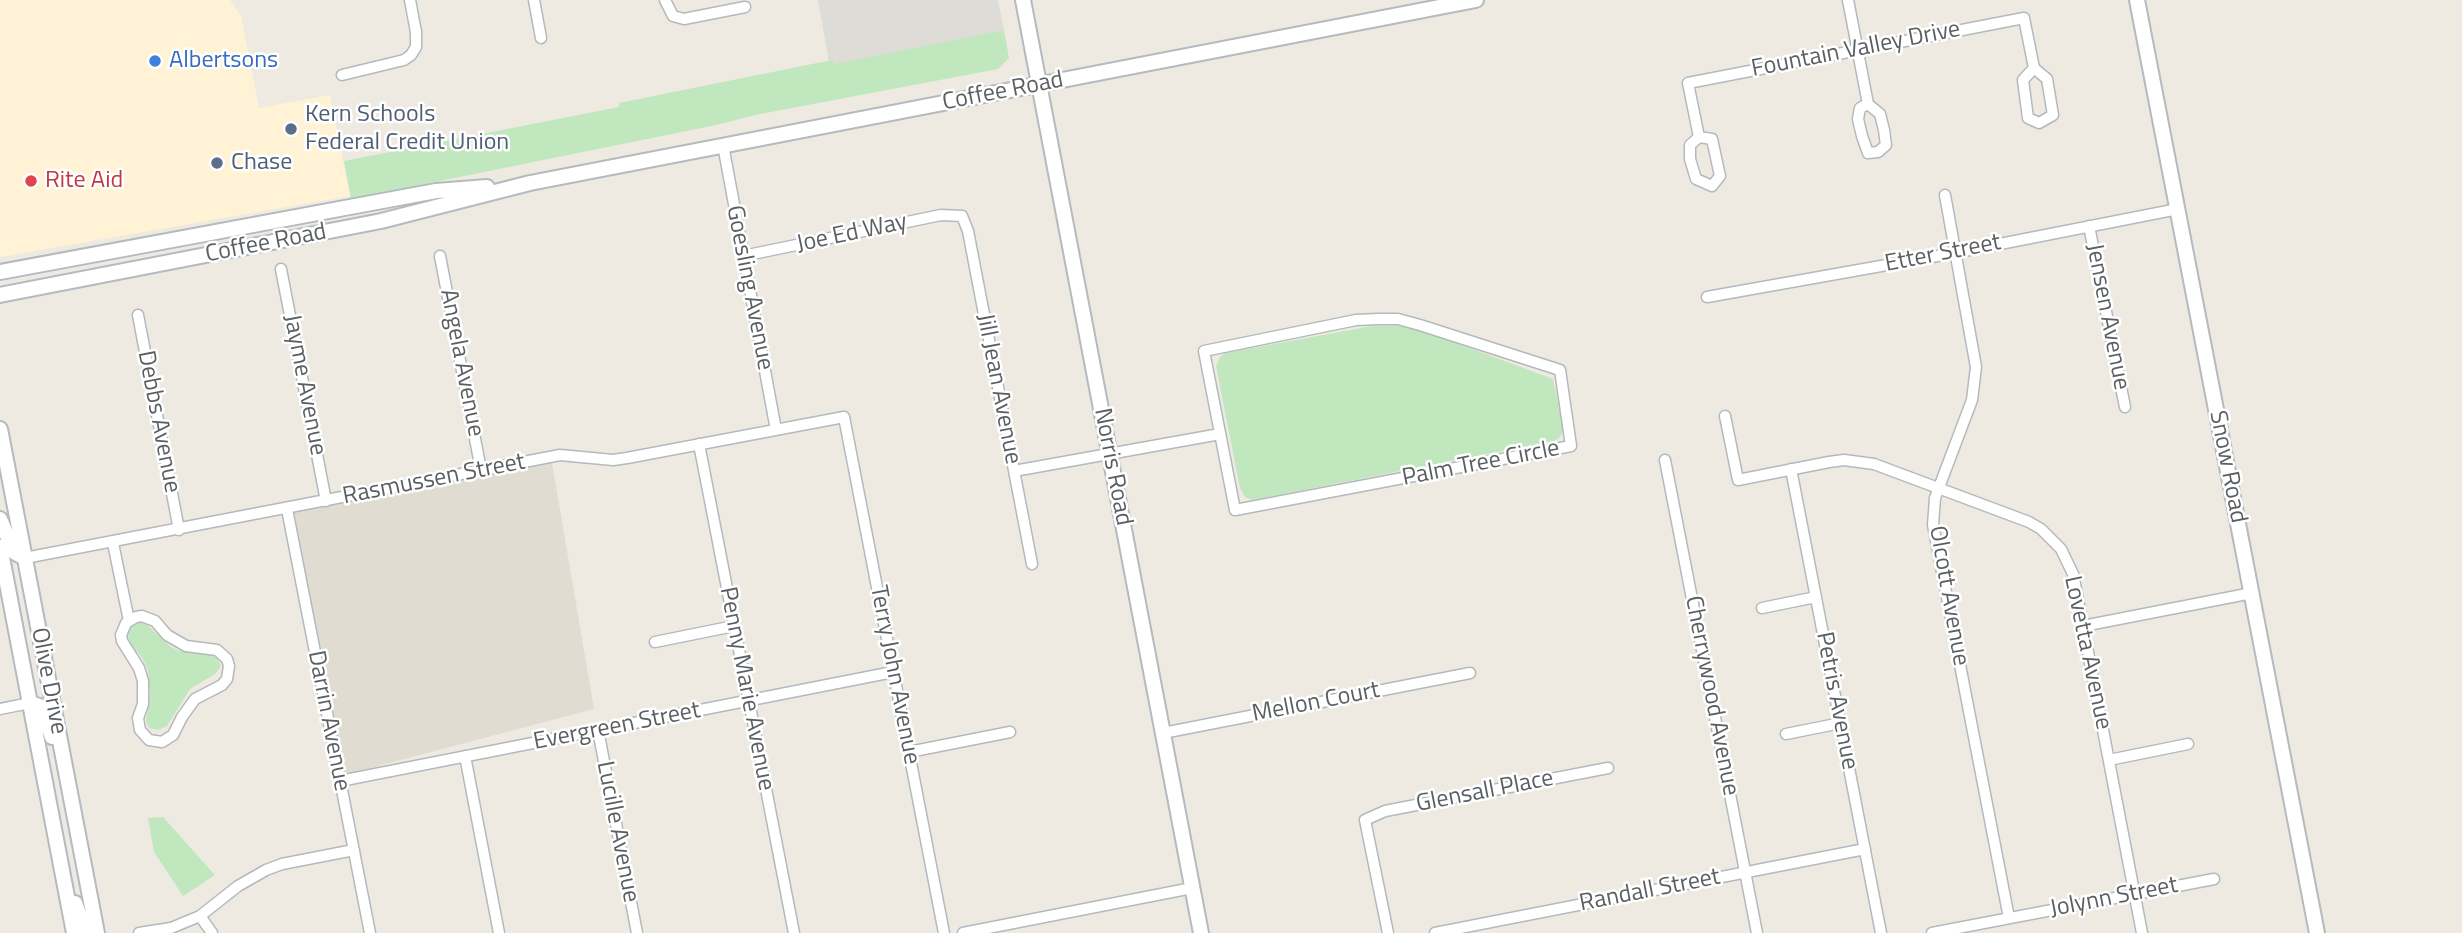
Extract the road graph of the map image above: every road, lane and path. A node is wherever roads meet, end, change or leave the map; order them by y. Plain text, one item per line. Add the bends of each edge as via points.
1 (410, 0) edge
2 (534, 0) edge
3 (664, 0) edge
4 (1023, 0) edge
5 (1476, 0) edge
6 (1848, 0) edge
7 (2137, 0) edge
8 (745, 7) dead end
9 (541, 38) dead end
10 (1857, 50) junction
11 (2034, 68) junction
12 (342, 75) dead end
13 (1039, 86) junction
14 (1868, 104) junction
15 (1699, 137) junction
16 (723, 145) junction
17 (530, 183) junction
18 (1945, 195) dead end
19 (2178, 209) junction
20 (962, 216) joint
21 (2089, 226) junction
22 (1954, 253) junction
23 (440, 256) dead end
24 (743, 256) junction
25 (282, 269) dead end
26 (0, 272) edge
27 (0, 295) edge
28 (1707, 297) dead end
29 (138, 315) dead end
30 (2125, 408) dead end
31 (844, 416) joint
32 (1725, 416) dead end
33 (0, 429) edge
34 (776, 430) junction
35 (1220, 434) junction
36 (699, 444) junction
37 (1109, 453) junction
38 (1665, 460) dead end
39 (1791, 469) junction
40 (481, 471) junction
41 (1014, 471) junction
42 (1938, 488) junction
43 (326, 501) junction
44 (287, 509) junction
45 (0, 519) edge
46 (179, 530) junction
47 (113, 542) junction
48 (0, 547) edge
49 (25, 558) junction
50 (1032, 564) dead end
51 (2252, 593) junction
52 (1816, 597) junction
53 (1762, 608) dead end
54 (128, 621) junction
55 (734, 626) junction
56 (2083, 626) junction
57 (655, 642) dead end
58 (893, 672) junction
59 (1470, 673) dead end
60 (749, 701) junction
61 (30, 703) junction
62 (0, 709) edge
63 (1840, 723) junction
64 (598, 730) junction
65 (1010, 732) dead end
66 (1163, 733) junction
67 (1786, 734) dead end
68 (2188, 744) dead end
69 (909, 752) junction
70 (464, 756) junction
71 (2109, 760) junction
72 (1608, 768) dead end
73 (67, 778) junction
74 (340, 781) junction
75 (1865, 849) junction
76 (354, 850) junction
77 (61, 866) junction
78 (1745, 872) junction
79 (2214, 878) dead end
80 (1192, 888) junction
81 (2135, 894) junction
82 (200, 916) junction
83 (2009, 918) junction
84 (74, 933) edge
85 (86, 933) edge
86 (97, 933) edge
87 (139, 933) edge
88 (212, 933) edge
89 (370, 933) edge
90 (499, 933) edge
91 (637, 933) edge
92 (794, 933) edge
93 (944, 933) edge
94 (964, 933) edge
95 (1201, 933) edge
96 (1388, 933) edge
97 (1434, 933) edge
98 (1757, 933) edge
99 (1881, 933) edge
100 (1932, 933) edge
101 (2142, 933) edge
102 (2317, 933) edge

1 - 12 street via 416,47 404,60
2 - 9 street
3 - 8 street via 673,16 684,19
4 - 13 main road, Norris Road
5 - 13 main road, Coffee Road
6 - 10 street
7 - 19 main road, Snow Road
10 - 11 street, Fountain Valley Drive via 2024,18
10 - 14 street
10 - 15 street, Fountain Valley Drive via 1688,83
11 - 11 street via 2023,80 2028,118 2039,123 2053,114 2047,79
13 - 16 main road, Coffee Road
13 - 37 main road, Norris Road
14 - 14 street via 1880,114 1884,130 1886,145 1878,152 1868,153 1861,136 1860,108
15 - 15 street via 1713,139 1720,176 1712,186 1696,179 1690,159 1690,145
16 - 17 main road, Coffee Road
16 - 24 street, Goesling Avenue
17 - 26 main road, Coffee Road via 436,191
17 - 27 main road, Coffee Road via 355,226
18 - 22 street, Olcott Avenue
19 - 21 street, Etter Street
19 - 51 main road, Snow Road
20 - 24 street, Joe Ed Way via 942,215
20 - 41 street, Jill Jean Avenue
21 - 22 street, Etter Street
21 - 30 street, Jensen Avenue
22 - 28 street, Etter Street
22 - 42 street, Olcott Avenue via 1974,353 1975,383
23 - 40 street, Angela Avenue
24 - 34 street, Goesling Avenue
25 - 43 street, Jayme Avenue
29 - 46 street, Debbs Avenue
31 - 34 street, Rasmussen Street
31 - 58 street, Terry John Avenue
32 - 39 street, Lovetta Avenue via 1738,480
33 - 49 main road, Olive Drive
34 - 36 street, Rasmussen Street
35 - 35 street, Palm Tree Circle via 1204,351 1356,320 1388,319 1560,370 1571,446 1235,510
35 - 37 street
36 - 40 street, Rasmussen Street via 613,460 560,455
36 - 55 street, Penny Marie Avenue
37 - 41 street
37 - 66 main road, Norris Road
38 - 78 street, Cherrywood Avenue
39 - 42 street, Lovetta Avenue via 1860,461
39 - 52 street, Petris Avenue
40 - 43 street, Rasmussen Street
41 - 50 street, Jill Jean Avenue
42 - 56 street, Lovetta Avenue via 2028,522 2052,538 2073,574
42 - 83 street, Olcott Avenue via 1933,525
43 - 44 street, Rasmussen Street
44 - 46 street, Rasmussen Street
44 - 74 street, Darrin Avenue
45 - 49 main road via 14,552
46 - 47 street, Rasmussen Street
47 - 49 street, Rasmussen Street
47 - 54 street
48 - 61 main road, Olive Drive
49 - 73 main road, Olive Drive
51 - 56 street
51 - 102 main road, Snow Road
52 - 53 street
52 - 63 street, Petris Avenue
54 - 54 street via 122,641 143,681 138,724 144,736 162,742 173,735 195,699 222,685 229,666 217,650 176,641 149,618
55 - 57 street
55 - 60 street, Penny Marie Avenue
56 - 71 street, Lovetta Avenue
58 - 60 street, Evergreen Street
58 - 69 street, Terry John Avenue
59 - 66 street, Mellon Court
60 - 64 street, Evergreen Street
60 - 92 street, Penny Marie Avenue
61 - 62 street
61 - 73 main road via 42,710
61 - 77 main road, Olive Drive
63 - 67 street
63 - 75 street, Petris Avenue
64 - 70 street, Evergreen Street
64 - 91 street, Lucille Avenue
65 - 69 street
66 - 80 main road, Norris Road
68 - 71 street
69 - 93 street, Terry John Avenue
70 - 74 street, Evergreen Street
70 - 90 street
71 - 81 street, Lovetta Avenue
72 - 96 street, Glensall Place via 1385,811 1365,820
73 - 86 main road, Olive Drive
74 - 76 street, Darrin Avenue
75 - 78 street, Randall Street
75 - 99 street, Petris Avenue
76 - 82 street via 266,870
76 - 89 street, Darrin Avenue
77 - 84 main road, Olive Drive
77 - 85 main road
78 - 97 street, Randall Street
78 - 98 street, Cherrywood Avenue
79 - 81 street, Jolynn Street
80 - 94 street
80 - 95 main road, Norris Road
81 - 83 street, Jolynn Street
81 - 101 street, Lovetta Avenue
82 - 87 street via 171,928
82 - 88 street
83 - 100 street, Jolynn Street

